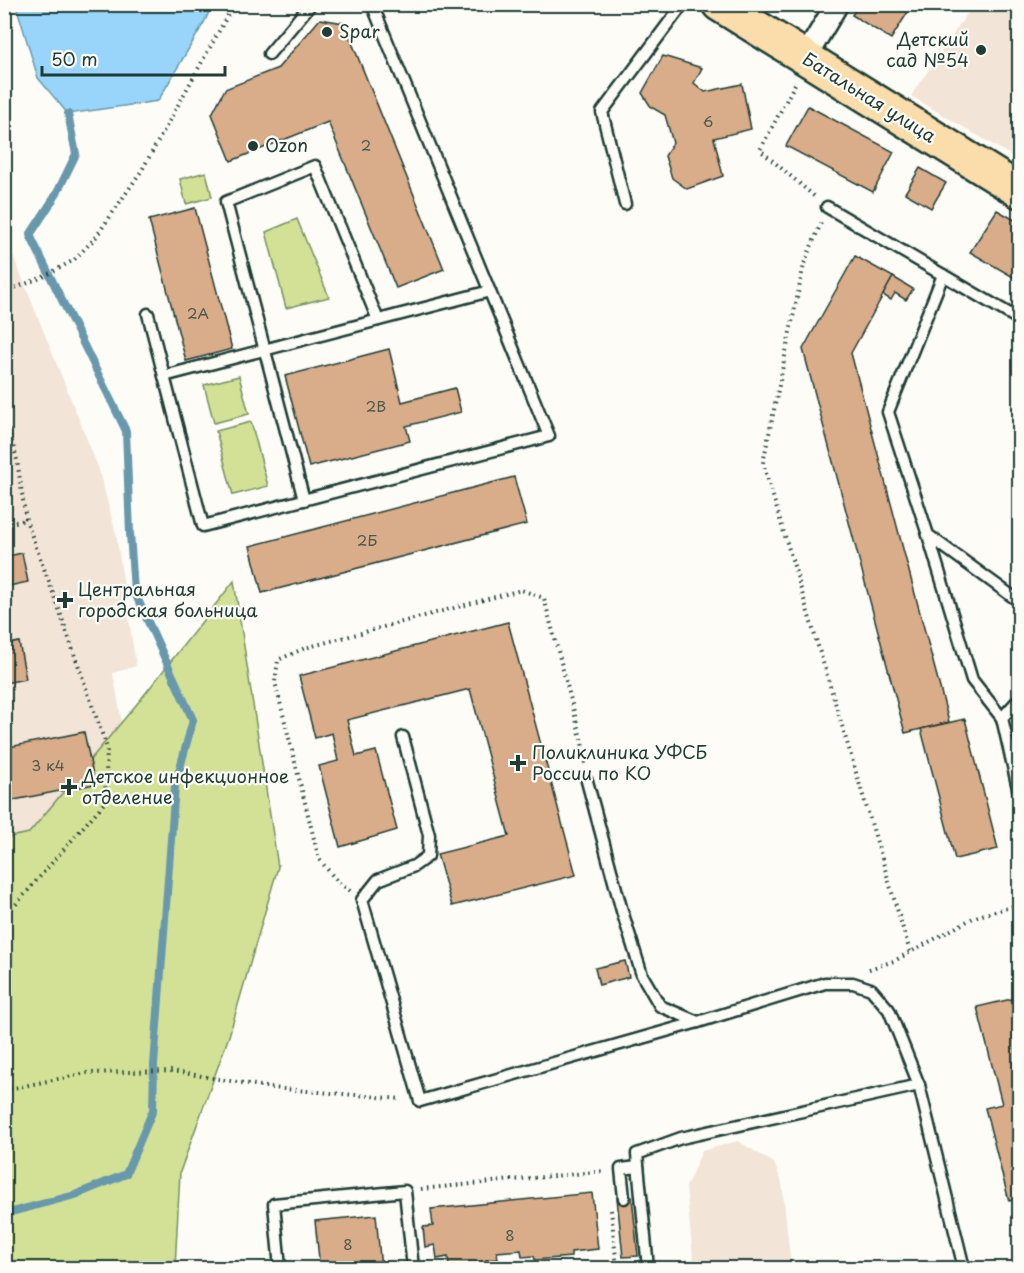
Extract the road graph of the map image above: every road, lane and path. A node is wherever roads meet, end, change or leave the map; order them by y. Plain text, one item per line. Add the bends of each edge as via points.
1 (234, 4) edge
2 (311, 4) edge
3 (372, 4) edge
4 (683, 4) edge
5 (719, 4) edge
6 (837, 4) edge
7 (269, 54) dead end
8 (802, 68) junction
9 (1020, 191) edge
10 (625, 204) dead end
11 (827, 207) junction
12 (943, 275) junction
13 (490, 291) junction
14 (4, 292) edge
15 (148, 314) dead end
16 (378, 320) junction
17 (1020, 320) edge
18 (265, 350) junction
19 (164, 376) junction
20 (4, 412) edge
21 (304, 500) junction
22 (26, 520) junction
23 (4, 524) edge
24 (928, 535) junction
25 (1020, 602) edge
26 (1020, 698) edge
27 (1002, 718) junction
28 (403, 737) dead end
29 (587, 781) joint
30 (1020, 797) edge
31 (362, 900) junction
32 (1020, 904) edge
33 (4, 918) edge
34 (910, 952) junction
35 (825, 983) junction
36 (698, 1022) junction
37 (919, 1085) junction
38 (4, 1090) edge
39 (420, 1101) junction
40 (638, 1167) junction
41 (621, 1169) junction
42 (607, 1170) junction
43 (608, 1181) dead end
44 (405, 1191) junction
45 (624, 1198) dead end
46 (610, 1203) dead end
47 (1020, 1263) edge
48 (280, 1269) edge
49 (413, 1269) edge
50 (616, 1269) edge
51 (648, 1269) edge
52 (964, 1269) edge
53 (998, 1269) edge

1 - 14 path via 142,170 96,237 74,260
2 - 7 lane
3 - 13 lane
4 - 10 lane via 602,112
5 - 8 main road, Батальная улица
6 - 8 street
8 - 9 main road, Батальная улица
8 - 11 path via 760,150
11 - 12 lane
11 - 34 path via 804,264 764,463
12 - 17 lane
12 - 24 lane via 888,412
13 - 16 lane
13 - 21 lane via 549,436
15 - 19 lane
16 - 18 lane
16 - 18 lane via 315,166 226,202
18 - 19 lane
18 - 21 lane
19 - 21 lane via 203,526
20 - 22 path via 17,460
22 - 23 path
22 - 33 path via 107,748 105,802
24 - 25 lane
24 - 27 lane via 972,680
26 - 27 lane
27 - 30 lane
28 - 31 lane via 429,836 428,856 378,880
29 - 31 path via 582,742 544,598 521,591 304,648 278,660 275,682 319,859 337,881
29 - 36 lane via 642,975 660,1006
31 - 39 lane
32 - 34 path via 975,917
34 - 35 path
35 - 36 lane
35 - 37 lane via 853,983 871,989 889,1011
36 - 39 lane
37 - 40 lane via 681,1138 637,1154
37 - 52 lane
38 - 39 path via 87,1073 172,1071 272,1088
40 - 41 lane
40 - 51 lane
41 - 42 path
41 - 45 lane
42 - 43 path
42 - 44 path
44 - 48 lane via 274,1204
44 - 49 lane
46 - 50 path
47 - 53 path

